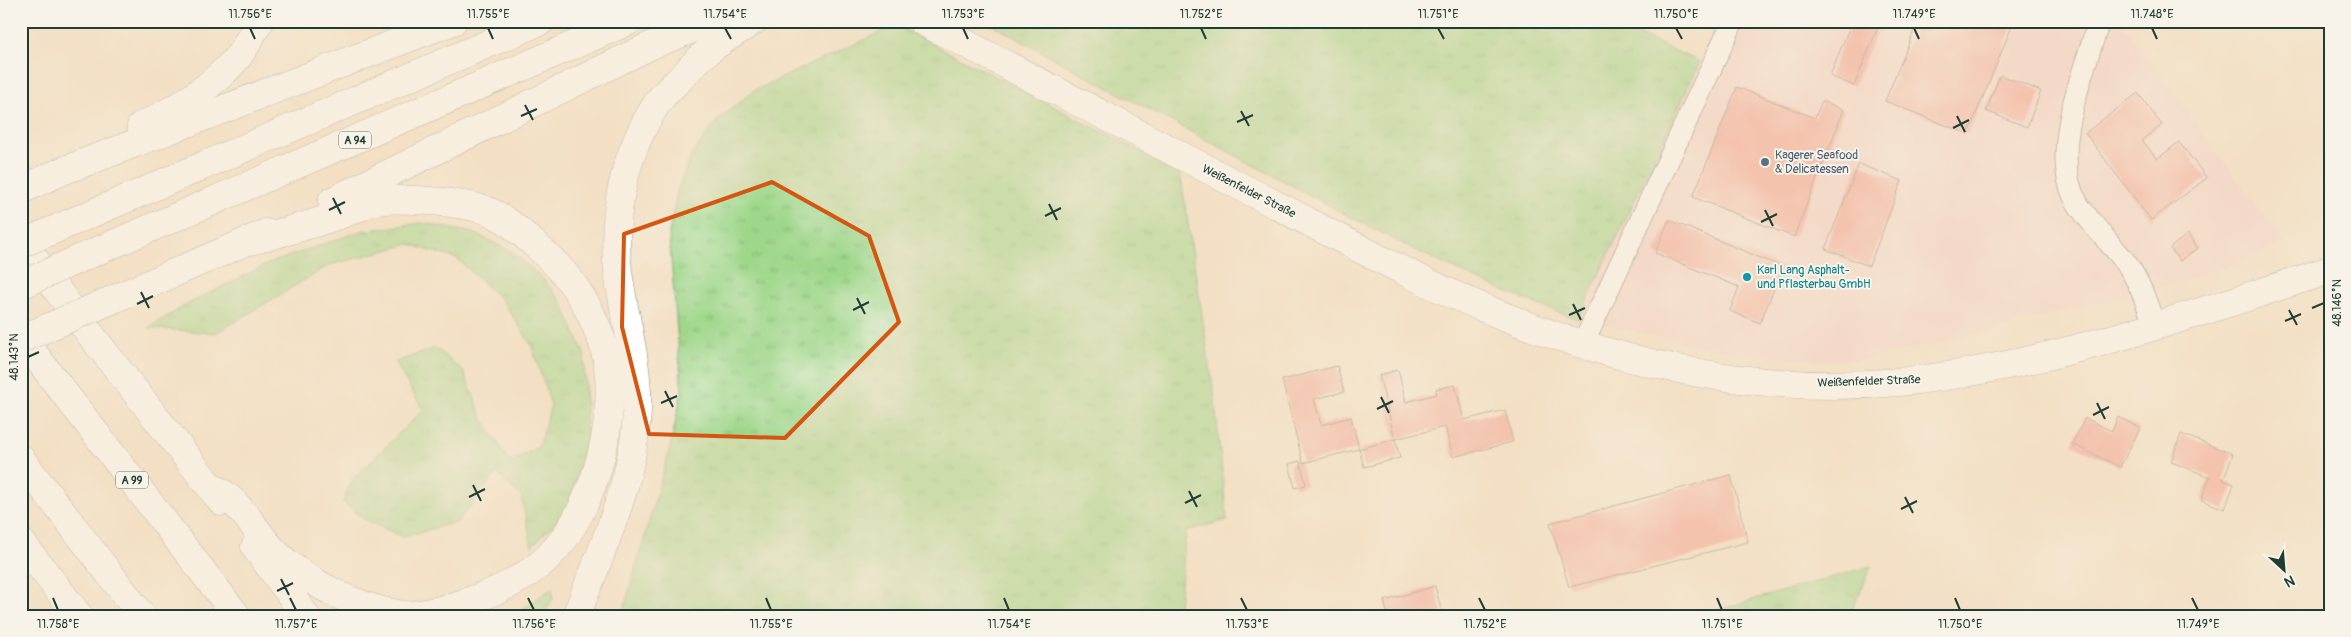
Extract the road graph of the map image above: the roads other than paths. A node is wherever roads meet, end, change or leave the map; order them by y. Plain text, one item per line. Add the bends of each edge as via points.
1 (260, 21) edge
2 (453, 21) edge
3 (541, 21) edge
4 (629, 21) edge
5 (712, 21) edge
6 (753, 21) edge
7 (922, 21) edge
8 (1733, 21) edge
9 (2099, 21) edge
10 (60, 172) junction
11 (24, 188) edge
12 (250, 241) junction
13 (21, 243) edge
14 (2330, 270) edge
15 (21, 285) edge
16 (2154, 326) junction
17 (21, 338) edge
18 (1583, 344) junction
19 (21, 459) edge
20 (211, 487) junction
21 (21, 542) edge
22 (79, 616) edge
23 (142, 616) edge
24 (237, 616) edge
25 (306, 616) edge
26 (576, 616) edge

1 - 10 main road via 237,58 202,89 160,117 79,157
2 - 10 main road
3 - 13 main road, bridge
4 - 15 main road, A 94, bridge
5 - 12 main road via 646,48
6 - 26 main road via 705,54 659,100 626,169 616,238 618,271 636,369 637,410 631,465
7 - 18 main road, Weißenfelder Straße via 1345,241 1466,300
8 - 18 street
9 - 16 street via 2066,131 2066,175 2077,204 2125,262 2141,289
10 - 11 main road
12 - 17 main road, bridge
12 - 20 main road via 337,216 378,200 427,201 486,210 517,228 552,260 586,303 603,343 609,378 603,450 588,500 548,558 507,587 453,608 400,614 348,600 310,578 275,552 229,497
13 - 20 main road
14 - 16 main road, Weißenfelder Straße
16 - 18 main road, Weißenfelder Straße via 2037,360 1978,372 1897,382 1775,382 1715,376
17 - 24 main road, A 99
19 - 23 main road
20 - 25 main road
21 - 22 main road

